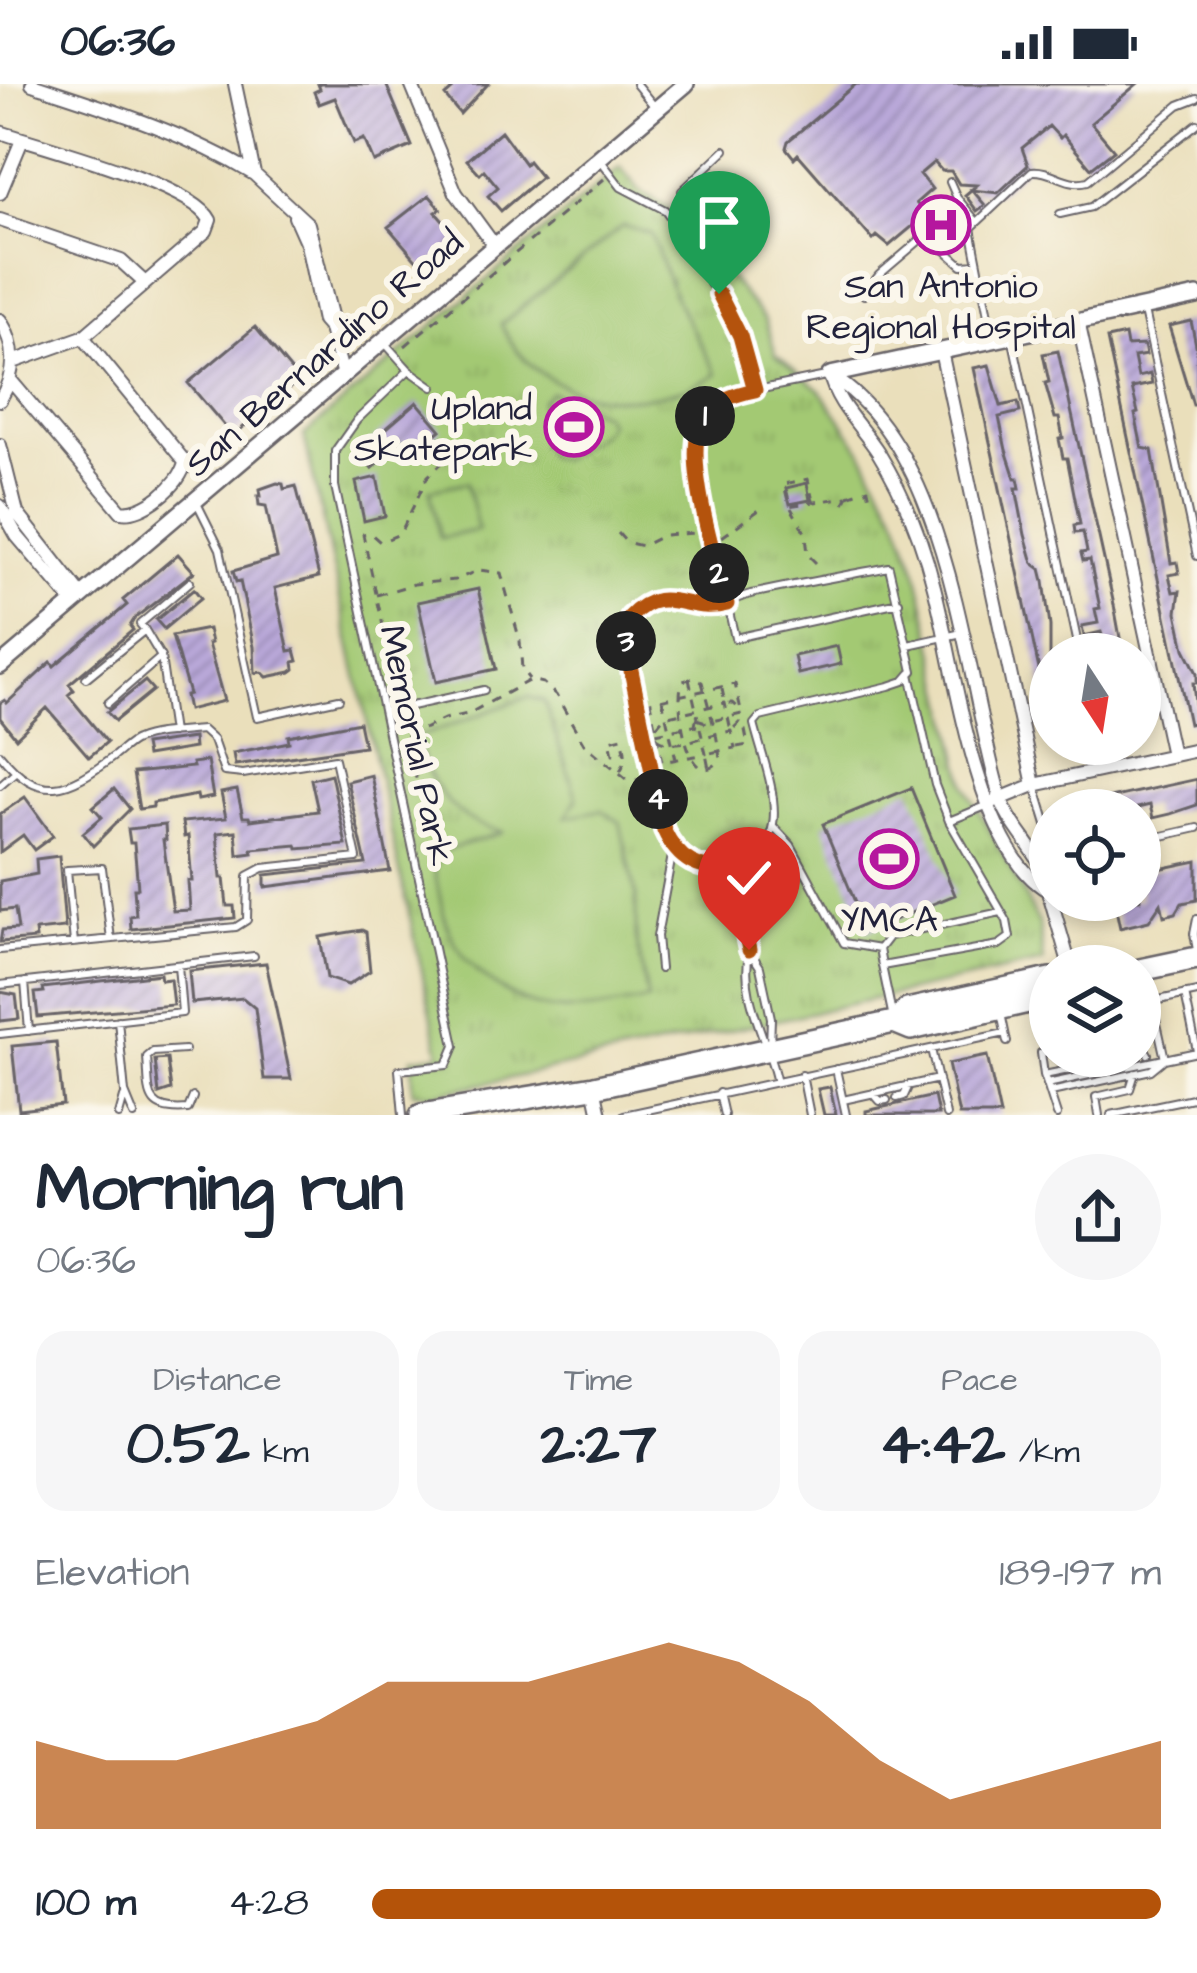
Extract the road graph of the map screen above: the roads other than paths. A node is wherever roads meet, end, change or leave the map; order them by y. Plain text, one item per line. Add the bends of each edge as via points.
1 (235, 84) edge
2 (410, 84) edge
3 (636, 84) edge
4 (686, 84) edge
5 (40, 85) edge
6 (1197, 98) edge
7 (657, 109) junction
8 (1197, 124) edge
9 (0, 132) edge
10 (22, 140) junction
11 (725, 150) dead end
12 (599, 157) junction
13 (254, 174) junction
14 (950, 182) dead end
15 (682, 191) dead end
16 (0, 193) edge
17 (1060, 214) dead end
18 (0, 220) edge
19 (976, 221) junction
20 (494, 245) junction
21 (976, 264) junction
22 (145, 283) junction
23 (864, 296) dead end
24 (1197, 296) edge
25 (1143, 308) junction
26 (0, 320) edge
27 (1078, 322) junction
28 (1012, 336) junction
29 (83, 338) junction
30 (993, 340) junction
31 (383, 341) junction
32 (941, 351) junction
33 (13, 362) junction
34 (409, 370) junction
35 (344, 375) junction
36 (830, 375) junction
37 (11, 381) junction
38 (433, 387) dead end
39 (755, 390) junction
40 (0, 400) edge
41 (0, 445) edge
42 (196, 500) junction
43 (0, 506) edge
44 (1197, 556) edge
45 (190, 582) dead end
46 (78, 599) junction
47 (899, 602) junction
48 (727, 604) junction
49 (145, 630) junction
50 (962, 633) junction
51 (1076, 633) edge
52 (946, 636) junction
53 (908, 645) junction
54 (161, 657) junction
55 (0, 665) edge
56 (910, 674) junction
57 (86, 678) dead end
58 (484, 690) dead end
59 (339, 699) dead end
60 (108, 703) dead end
61 (384, 712) junction
62 (172, 733) junction
63 (1197, 750) edge
64 (0, 754) edge
65 (1172, 755) junction
66 (1104, 765) edge
67 (1105, 770) junction
68 (15, 772) junction
69 (1034, 784) junction
70 (0, 785) edge
71 (1037, 789) edge
72 (1000, 798) junction
73 (986, 806) junction
74 (950, 821) junction
75 (774, 827) junction
76 (1197, 828) edge
77 (1161, 836) edge
78 (1029, 846) edge
79 (673, 850) junction
80 (732, 870) junction
81 (1029, 876) edge
82 (1000, 912) junction
83 (1197, 919) edge
84 (110, 940) junction
85 (74, 943) junction
86 (879, 949) junction
87 (0, 950) edge
88 (749, 950) junction
89 (1197, 954) edge
90 (254, 956) dead end
91 (1161, 964) edge
92 (178, 965) junction
93 (882, 966) junction
94 (660, 969) dead end
95 (25, 982) junction
96 (1029, 984) edge
97 (0, 985) edge
98 (1197, 992) edge
99 (1185, 994) junction
100 (1161, 999) edge
101 (1029, 1002) edge
102 (1000, 1009) junction
103 (118, 1020) junction
104 (894, 1022) junction
105 (29, 1031) junction
106 (0, 1034) edge
107 (1161, 1041) edge
108 (770, 1049) junction
109 (932, 1049) junction
110 (184, 1050) dead end
111 (1197, 1052) edge
112 (1161, 1058) edge
113 (1165, 1059) junction
114 (1161, 1062) edge
115 (836, 1069) junction
116 (802, 1076) junction
117 (1046, 1077) edge
118 (1070, 1077) edge
119 (1103, 1077) edge
120 (1134, 1077) edge
121 (938, 1078) junction
122 (777, 1081) junction
123 (1047, 1084) junction
124 (909, 1085) junction
125 (594, 1087) junction
126 (125, 1093) junction
127 (873, 1093) junction
128 (719, 1094) junction
129 (193, 1097) dead end
130 (1197, 1097) edge
131 (843, 1100) junction
132 (674, 1103) junction
133 (1056, 1111) edge
134 (119, 1115) edge
135 (134, 1115) edge
136 (403, 1115) edge
137 (421, 1115) edge
138 (600, 1115) edge
139 (624, 1115) edge
140 (676, 1115) edge
141 (724, 1115) edge
142 (810, 1115) edge
143 (846, 1115) edge
144 (946, 1115) edge
145 (1099, 1115) edge
146 (1112, 1115) edge

1 - 13 street
2 - 20 street via 456,193
3 - 7 lane
4 - 7 street, San Bernardino Road
5 - 13 street via 182,135
6 - 19 lane via 1088,181 1032,171
7 - 12 street, San Bernardino Road
8 - 17 lane via 1091,207
9 - 10 street
10 - 16 street
10 - 22 street via 163,186 210,220
11 - 15 lane
12 - 20 street, San Bernardino Road
12 - 39 lane via 621,187 664,210 680,230 732,316
13 - 35 street via 312,231
14 - 19 lane
18 - 22 street via 121,261
19 - 21 lane
20 - 31 street, San Bernardino Road
21 - 23 lane via 962,265 927,234
21 - 30 lane
22 - 29 street
24 - 25 street
25 - 27 street
25 - 44 lane
26 - 33 street
27 - 28 street
27 - 65 street
28 - 30 street
28 - 51 lane
29 - 33 street
29 - 37 street via 185,462 140,511 121,511
30 - 32 street
31 - 34 lane
31 - 35 street, San Bernardino Road
32 - 36 street
32 - 69 street
33 - 37 street
34 - 38 lane
34 - 61 lane, Memorial Park via 335,451 334,486
35 - 42 street, San Bernardino Road
36 - 39 lane
36 - 50 street via 850,388 913,478 940,543
36 - 52 street via 914,520
37 - 40 street
39 - 48 lane via 727,399 698,430 699,480
41 - 46 street via 16,513
42 - 46 street, San Bernardino Road
42 - 59 lane via 220,549 257,717
43 - 46 street via 16,536
45 - 49 lane via 140,624
46 - 55 street, San Bernardino Road
47 - 48 lane via 735,638
47 - 48 lane via 889,567
47 - 53 lane
48 - 79 lane via 700,609 654,599 630,617 626,646
49 - 54 lane
49 - 57 lane
50 - 52 lane
50 - 72 street
52 - 53 lane
52 - 73 street
53 - 56 lane
54 - 60 lane
54 - 62 lane
56 - 74 lane
56 - 75 lane via 760,716 754,724
58 - 61 lane
61 - 136 lane, Memorial Park via 455,1046 447,1065 399,1070
62 - 68 lane via 137,739 65,788
62 - 84 lane via 202,730 224,772 334,759 357,858 248,876 247,920 236,927
63 - 65 street
64 - 68 lane
65 - 67 street
66 - 67 lane
67 - 69 street
68 - 70 lane
69 - 71 lane
69 - 72 street
72 - 73 street
72 - 78 street
73 - 74 lane
73 - 81 street
74 - 82 lane
75 - 80 lane via 756,856
75 - 86 lane via 844,943
76 - 77 lane
79 - 80 lane via 687,862
79 - 94 lane via 659,919
80 - 88 lane
82 - 86 lane via 889,936
82 - 93 lane via 1010,937 998,945
83 - 89 lane
84 - 85 lane
84 - 85 lane via 102,868 67,870
85 - 87 lane
86 - 93 lane
88 - 108 lane via 760,967
88 - 108 lane via 755,1021
89 - 91 main road
90 - 92 lane
92 - 95 lane
92 - 103 lane via 182,1012
93 - 104 lane
95 - 97 lane
95 - 105 lane
96 - 104 main road via 907,1010
98 - 99 lane
99 - 100 lane
99 - 111 lane
101 - 102 main road
102 - 104 main road via 911,1029
102 - 109 lane via 1006,1038
103 - 105 lane
103 - 126 lane
104 - 108 main road
105 - 106 lane
107 - 113 lane
108 - 122 lane
108 - 125 main road
109 - 115 lane
109 - 121 lane
110 - 129 lane via 147,1057 150,1100 188,1109
111 - 113 lane
112 - 113 lane
113 - 114 lane
113 - 123 lane
115 - 116 lane
115 - 131 lane
116 - 122 lane
116 - 142 lane
117 - 123 lane
118 - 123 lane
119 - 123 lane
120 - 145 lane via 1130,1089 1096,1097
121 - 124 lane
121 - 144 lane
122 - 128 lane
123 - 133 lane
124 - 127 lane
124 - 127 lane via 892,1099
125 - 137 main road
125 - 138 street
126 - 134 lane
126 - 135 lane
127 - 131 lane
128 - 132 lane
128 - 141 lane
130 - 146 lane
131 - 143 lane
132 - 139 lane
132 - 140 lane

